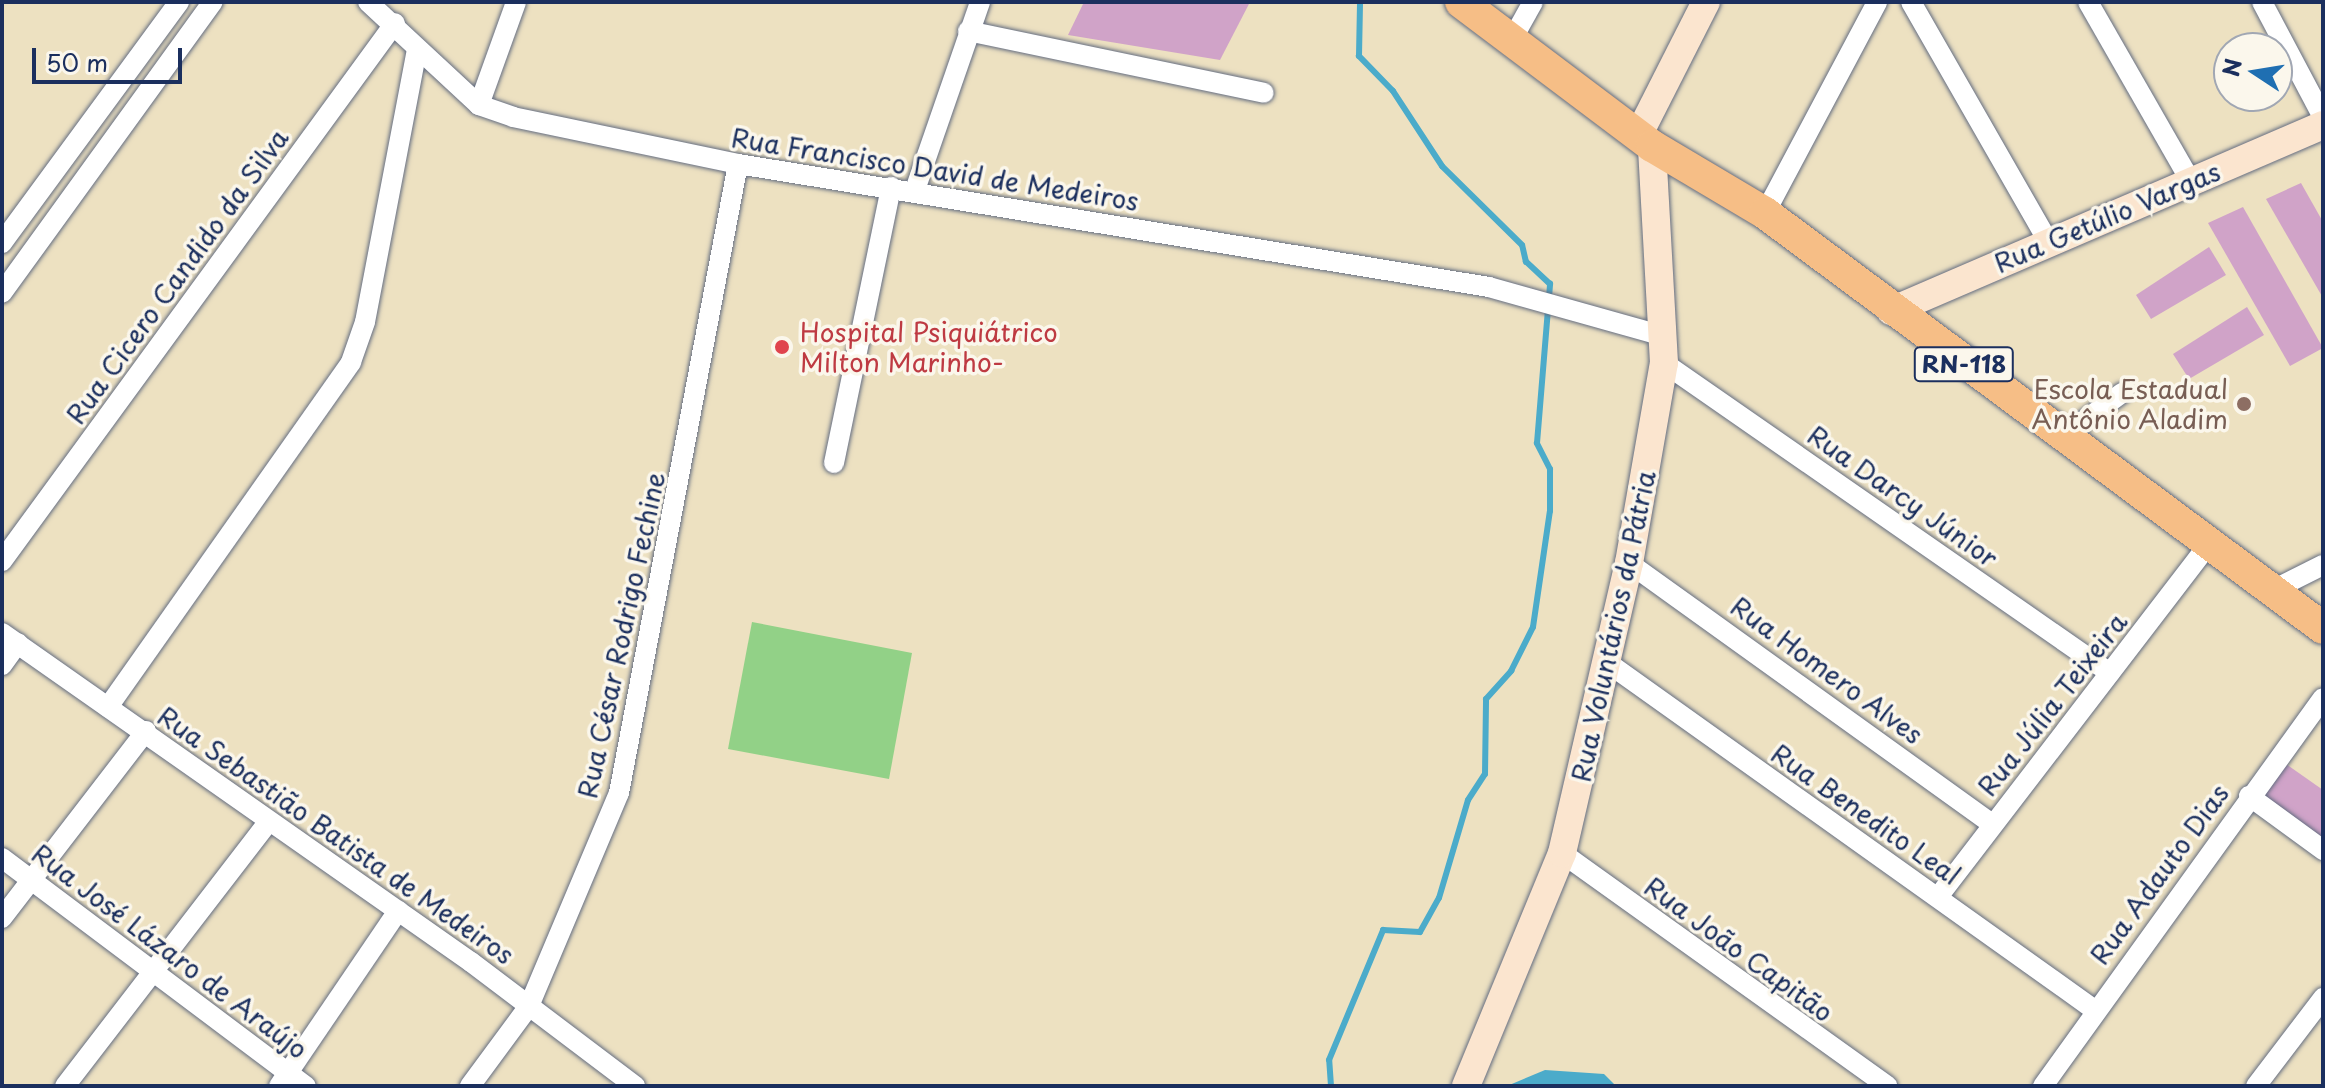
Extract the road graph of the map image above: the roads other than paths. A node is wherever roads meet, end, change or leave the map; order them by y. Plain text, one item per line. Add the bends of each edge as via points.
1 (179, 2) edge
2 (213, 2) edge
3 (368, 2) edge
4 (516, 2) edge
5 (980, 2) edge
6 (1461, 2) edge
7 (1533, 2) edge
8 (1706, 2) edge
9 (1877, 2) edge
10 (1911, 2) edge
11 (2088, 2) edge
12 (2262, 2) edge
13 (395, 23) junction
14 (968, 31) junction
15 (1513, 38) junction
16 (417, 50) junction
17 (143, 51) junction
18 (165, 68) junction
19 (1264, 93) dead end
20 (479, 105) junction
21 (2323, 117) edge
22 (2323, 125) edge
23 (1646, 140) junction
24 (738, 164) junction
25 (2191, 182) junction
26 (891, 187) junction
27 (915, 190) junction
28 (1765, 213) junction
29 (2048, 241) junction
30 (2, 243) edge
31 (2, 293) edge
32 (1891, 311) junction
33 (1664, 349) junction
34 (2122, 393) dead end
35 (2063, 436) junction
36 (834, 463) dead end
37 (2207, 530) junction
38 (2, 561) edge
39 (1629, 563) junction
40 (2323, 565) edge
41 (2271, 591) junction
42 (2323, 628) edge
43 (10, 638) edge
44 (1608, 663) junction
45 (2, 665) edge
46 (2110, 673) junction
47 (2323, 698) edge
48 (108, 707) junction
49 (146, 731) junction
50 (2249, 796) junction
51 (269, 821) junction
52 (1991, 823) junction
53 (2323, 850) edge
54 (1562, 853) junction
55 (2, 858) edge
56 (32, 880) junction
57 (1938, 897) junction
58 (398, 911) junction
59 (2, 918) edge
60 (153, 970) junction
61 (2323, 998) edge
62 (529, 1006) junction
63 (2092, 1008) junction
64 (284, 1080) edge
65 (65, 1086) edge
66 (306, 1086) edge
67 (470, 1086) edge
68 (635, 1086) edge
69 (1466, 1086) edge
70 (1887, 1086) edge
71 (2043, 1086) edge
72 (2256, 1086) edge

1 - 17 street
2 - 18 street
3 - 13 street, Rua Francisco David de Medeiros
4 - 20 street
5 - 14 street
6 - 15 main road, RN-118
7 - 15 street
8 - 23 street
9 - 28 street
10 - 29 street
11 - 25 street
12 - 21 street
13 - 16 street, Rua Francisco David de Medeiros
13 - 38 street, Rua Cicero Candido da Silva
14 - 19 street
14 - 27 street
15 - 23 main road, RN-118
16 - 20 street, Rua Francisco David de Medeiros
16 - 48 street via 365,322 351,362
17 - 18 street
17 - 30 street
18 - 31 street
20 - 24 street, Rua Francisco David de Medeiros
22 - 25 street, Rua Getúlio Vargas
23 - 28 main road, RN-118
23 - 33 street, Rua Voluntários da Pátria
24 - 26 street, Rua Francisco David de Medeiros
24 - 62 street, Rua César Rodrigo Fechine via 619,793
25 - 29 street, Rua Getúlio Vargas
26 - 27 street, Rua Francisco David de Medeiros
26 - 36 street
27 - 33 street, Rua Francisco David de Medeiros via 1535,299
28 - 32 main road, RN-118
29 - 32 street, Rua Getúlio Vargas
32 - 35 main road, RN-118
33 - 39 street, Rua Voluntários da Pátria
33 - 46 street, Rua Darcy Júnior
34 - 35 street
35 - 37 main road, RN-118 via 2173,518
37 - 41 main road, RN-118
37 - 46 street, Rua Júlia Teixeira
39 - 44 street, Rua Voluntários da Pátria
39 - 52 street, Rua Homero Alves
40 - 41 street
41 - 42 main road, RN-118
43 - 45 street
43 - 48 street, Rua Sebastião Batista de Medeiros
44 - 54 street, Rua Voluntários da Pátria
44 - 57 street, Rua Benedito Leal
46 - 52 street, Rua Júlia Teixeira
47 - 50 street, Rua Adauto Dias
48 - 49 street, Rua Sebastião Batista de Medeiros
49 - 51 street, Rua Sebastião Batista de Medeiros
49 - 56 street
50 - 53 street
50 - 63 street, Rua Adauto Dias
51 - 58 street, Rua Sebastião Batista de Medeiros
51 - 60 street
52 - 57 street, Rua Júlia Teixeira
54 - 69 street, Rua Voluntários da Pátria
54 - 70 street, Rua João Capitão
55 - 56 street, Rua José Lázaro de Araújo
56 - 59 street
56 - 60 street, Rua José Lázaro de Araújo
57 - 63 street, Rua Benedito Leal
58 - 62 street, Rua Sebastião Batista de Medeiros
58 - 64 street
60 - 64 street, Rua José Lázaro de Araújo
60 - 65 street
61 - 72 street
62 - 67 street, Rua César Rodrigo Fechine
62 - 68 street, Rua Sebastião Batista de Medeiros
63 - 71 street, Rua Adauto Dias
64 - 66 street, Rua José Lázaro de Araújo

